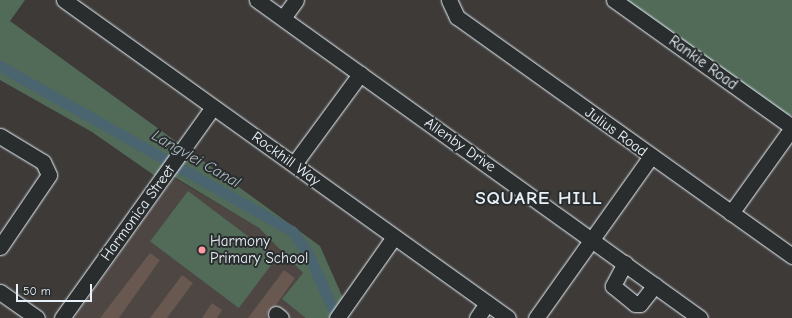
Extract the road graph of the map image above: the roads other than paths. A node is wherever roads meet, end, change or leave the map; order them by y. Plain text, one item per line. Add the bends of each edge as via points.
1 (64, 0) edge
2 (257, 0) edge
3 (296, 0) edge
4 (449, 0) edge
5 (614, 0) edge
6 (283, 18) junction
7 (360, 74) junction
8 (213, 107) junction
9 (792, 127) edge
10 (0, 136) edge
11 (651, 156) junction
12 (294, 164) junction
13 (731, 212) junction
14 (394, 237) junction
15 (592, 240) junction
16 (0, 247) edge
17 (792, 256) edge
18 (625, 263) junction
19 (655, 285) junction
20 (0, 292) edge
21 (487, 303) junction
22 (691, 315) edge
23 (338, 316) edge
24 (36, 318) edge
25 (62, 318) edge
26 (477, 318) edge
27 (508, 318) edge
28 (536, 318) edge

1 - 8 street, Rockhill Way
2 - 6 street, Allenby Drive
3 - 6 street
4 - 11 street, Julius Road via 457,17
5 - 9 street, Rankie Road
6 - 7 street, Allenby Drive
7 - 12 street
7 - 15 street, Allenby Drive
8 - 12 street, Rockhill Way
8 - 25 street, Harmonica Street
9 - 13 street
10 - 16 street via 43,162 48,168 49,176
11 - 13 street, Julius Road
11 - 15 street
12 - 14 street, Rockhill Way
13 - 17 street, Julius Road
14 - 21 street, Rockhill Way
14 - 23 street
15 - 18 street, Allenby Drive
15 - 28 street
18 - 19 street, Allenby Drive
18 - 19 street via 613,286 635,304 640,304
19 - 22 street, Allenby Drive
20 - 24 street
21 - 26 street
21 - 27 street, Rockhill Way

